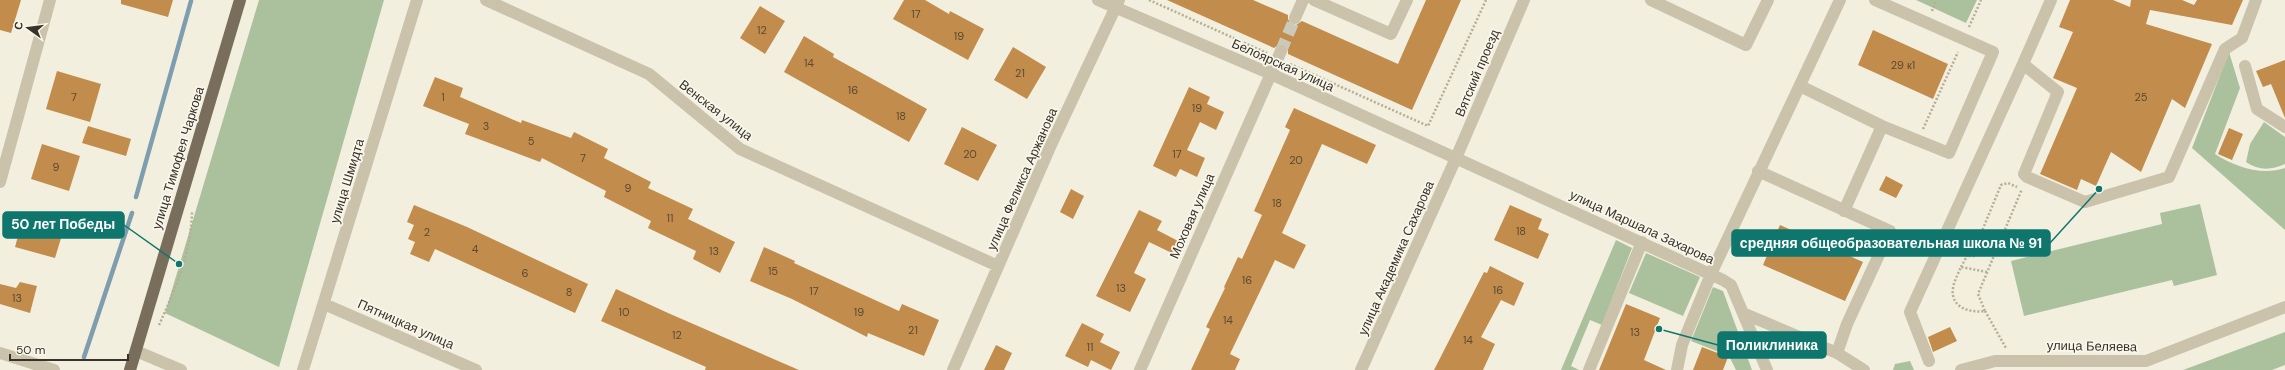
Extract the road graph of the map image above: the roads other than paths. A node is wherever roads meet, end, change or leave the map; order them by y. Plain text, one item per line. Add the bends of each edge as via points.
1 (50, 0) edge
2 (240, 0) edge
3 (417, 0) edge
4 (486, 0) edge
5 (1098, 0) edge
6 (1303, 0) edge
7 (1314, 0) edge
8 (1407, 0) edge
9 (1524, 0) edge
10 (1651, 0) edge
11 (1768, 0) edge
12 (1840, 0) edge
13 (1875, 0) edge
14 (2051, 0) edge
15 (2256, 0) edge
16 (1117, 4) edge
17 (1295, 18) tunnel mouth
18 (1279, 54) tunnel mouth
19 (2023, 64) junction
20 (2245, 66) dead end
21 (1270, 74) junction
22 (1800, 86) junction
23 (1882, 126) junction
24 (2285, 127) edge
25 (1456, 158) junction
26 (1758, 171) junction
27 (0, 182) edge
28 (1844, 211) junction
29 (1642, 242) junction
30 (998, 266) junction
31 (1711, 274) junction
32 (324, 304) junction
33 (2285, 307) edge
34 (1745, 314) junction
35 (136, 351) junction
36 (0, 353) edge
37 (1838, 353) junction
38 (1929, 361) dead end
39 (2146, 366) edge
40 (54, 370) edge
41 (130, 370) edge
42 (181, 370) edge
43 (303, 370) edge
44 (476, 370) edge
45 (953, 370) edge
46 (1140, 370) edge
47 (1361, 370) edge
48 (1589, 370) edge
49 (1677, 370) edge
50 (1767, 370) edge
51 (1864, 370) edge
52 (1961, 370) edge

1 - 27 street
2 - 35 main road, улица Тимофея Чаркова
3 - 32 street, улица Шмидта
4 - 30 street, Венская улица via 649,74 740,148
5 - 16 street, Белоярская улица
6 - 17 street
7 - 8 street via 1391,34
9 - 25 street, Вятский проезд
10 - 11 street via 1746,45
12 - 22 street
13 - 23 street via 1993,52 1949,153
14 - 19 street
15 - 19 street via 2242,38 2225,49 2169,177 2085,202 2024,174 2058,92
16 - 21 street, Белоярская улица
16 - 30 street, улица Феликса Аржанова
18 - 21 street, Моховая улица
19 - 38 street via 1910,312
20 - 24 street via 2257,109
21 - 25 street, Белоярская улица
21 - 46 street, Моховая улица
22 - 23 street
22 - 26 street
23 - 28 street
25 - 29 street, улица Маршала Захарова
25 - 47 street, улица Академика Сахарова
26 - 28 street
26 - 31 street
28 - 37 street via 1890,231 1847,324
29 - 31 street, улица Маршала Захарова
29 - 48 street
30 - 45 street, улица Феликса Аржанова
31 - 34 street, улица Маршала Захарова via 1731,285
31 - 49 street via 1682,345
32 - 43 street, улица Шмидта
32 - 44 street, Пятницкая улица
33 - 39 street, улица Беляева
34 - 37 street
34 - 50 street, улица Маршала Захарова
35 - 41 main road, улица Тимофея Чаркова
35 - 42 street
36 - 40 street
37 - 51 street
39 - 52 street, улица Беляева via 1995,361

